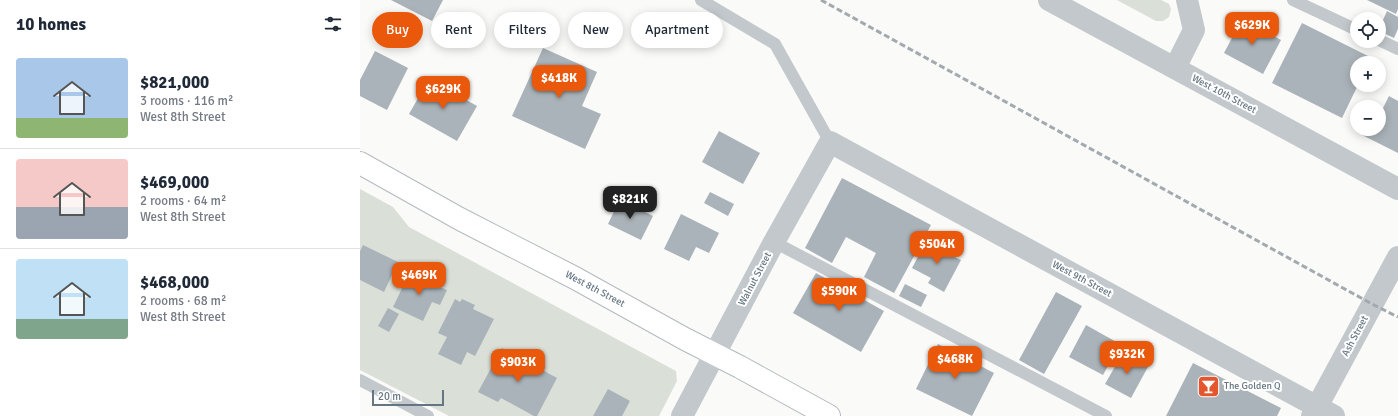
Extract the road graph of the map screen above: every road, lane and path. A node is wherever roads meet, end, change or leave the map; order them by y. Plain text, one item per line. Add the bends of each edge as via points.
1 (701, 0) edge
2 (1049, 0) edge
3 (1187, 0) edge
4 (1293, 0) edge
5 (1350, 27) edge
6 (1386, 43) edge
7 (1398, 49) edge
8 (1175, 68) junction
9 (830, 142) junction
10 (360, 163) edge
11 (1398, 189) edge
12 (774, 242) junction
13 (1398, 256) edge
14 (714, 354) junction
15 (360, 380) edge
16 (1321, 413) edge
17 (428, 416) edge
18 (682, 416) edge
19 (829, 416) edge
20 (1106, 416) edge

1 - 9 lane via 775,44
2 - 8 street, West 10th Street
3 - 8 street via 1194,30
4 - 5 lane
6 - 7 lane
8 - 11 street, West 10th Street
9 - 12 street, Walnut Street
9 - 16 street, West 9th Street
10 - 14 main road, West 8th Street
12 - 14 street, Walnut Street
12 - 20 lane
13 - 16 street, Ash Street
14 - 18 street, Walnut Street
14 - 19 main road, West 8th Street
15 - 17 lane

